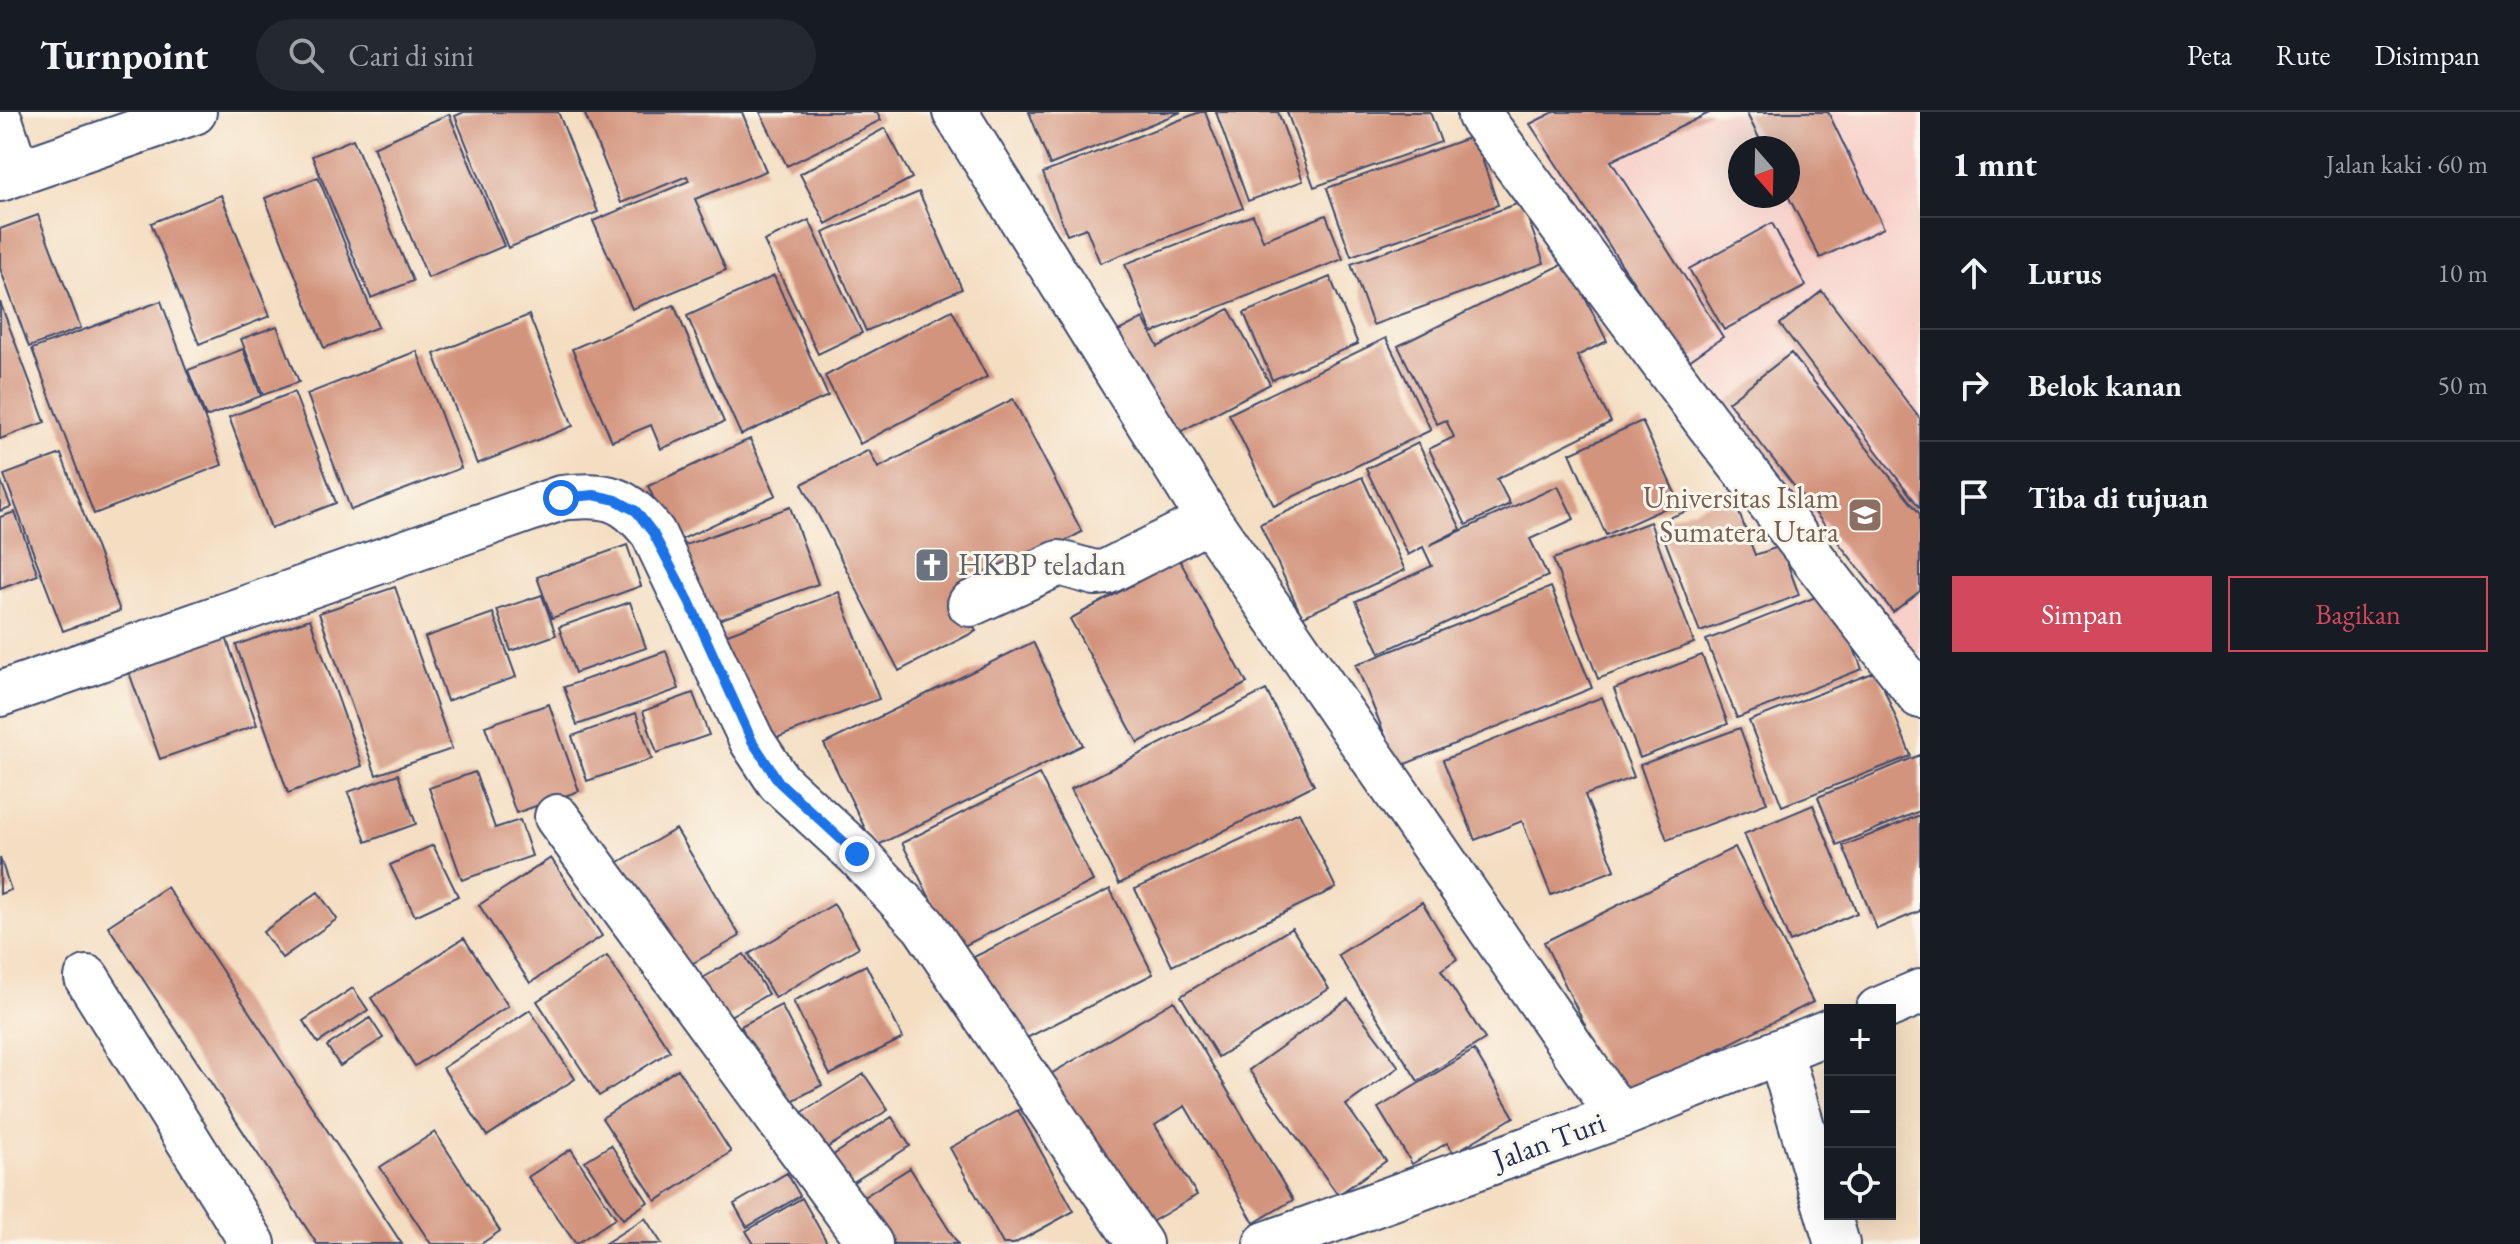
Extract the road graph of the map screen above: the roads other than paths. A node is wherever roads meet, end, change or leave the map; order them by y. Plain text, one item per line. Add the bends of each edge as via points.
1 (194, 112) edge
2 (955, 112) edge
3 (1480, 116) dead end
4 (0, 120) edge
5 (8, 176) edge
6 (1209, 520) junction
7 (970, 604) dead end
8 (0, 694) edge
9 (1920, 696) edge
10 (557, 817) dead end
11 (87, 978) dead end
12 (1920, 992) edge
13 (1892, 1004) edge
14 (1824, 1034) edge
15 (1780, 1052) junction
16 (1619, 1116) junction
17 (253, 1244) edge
18 (870, 1244) edge
19 (1140, 1244) edge
20 (1266, 1244) edge
21 (1837, 1244) edge

1 - 5 street
2 - 6 street
3 - 9 street via 1707,422
4 - 5 street
6 - 7 street via 1106,572 1059,563
6 - 16 street
8 - 19 street via 561,498 594,495 616,500 636,511 653,533 752,741 779,782 924,926
10 - 18 street
11 - 17 street
12 - 13 street
14 - 15 street, Jalan Turi
15 - 16 street, Jalan Turi
15 - 21 street
16 - 20 street, Jalan Turi

